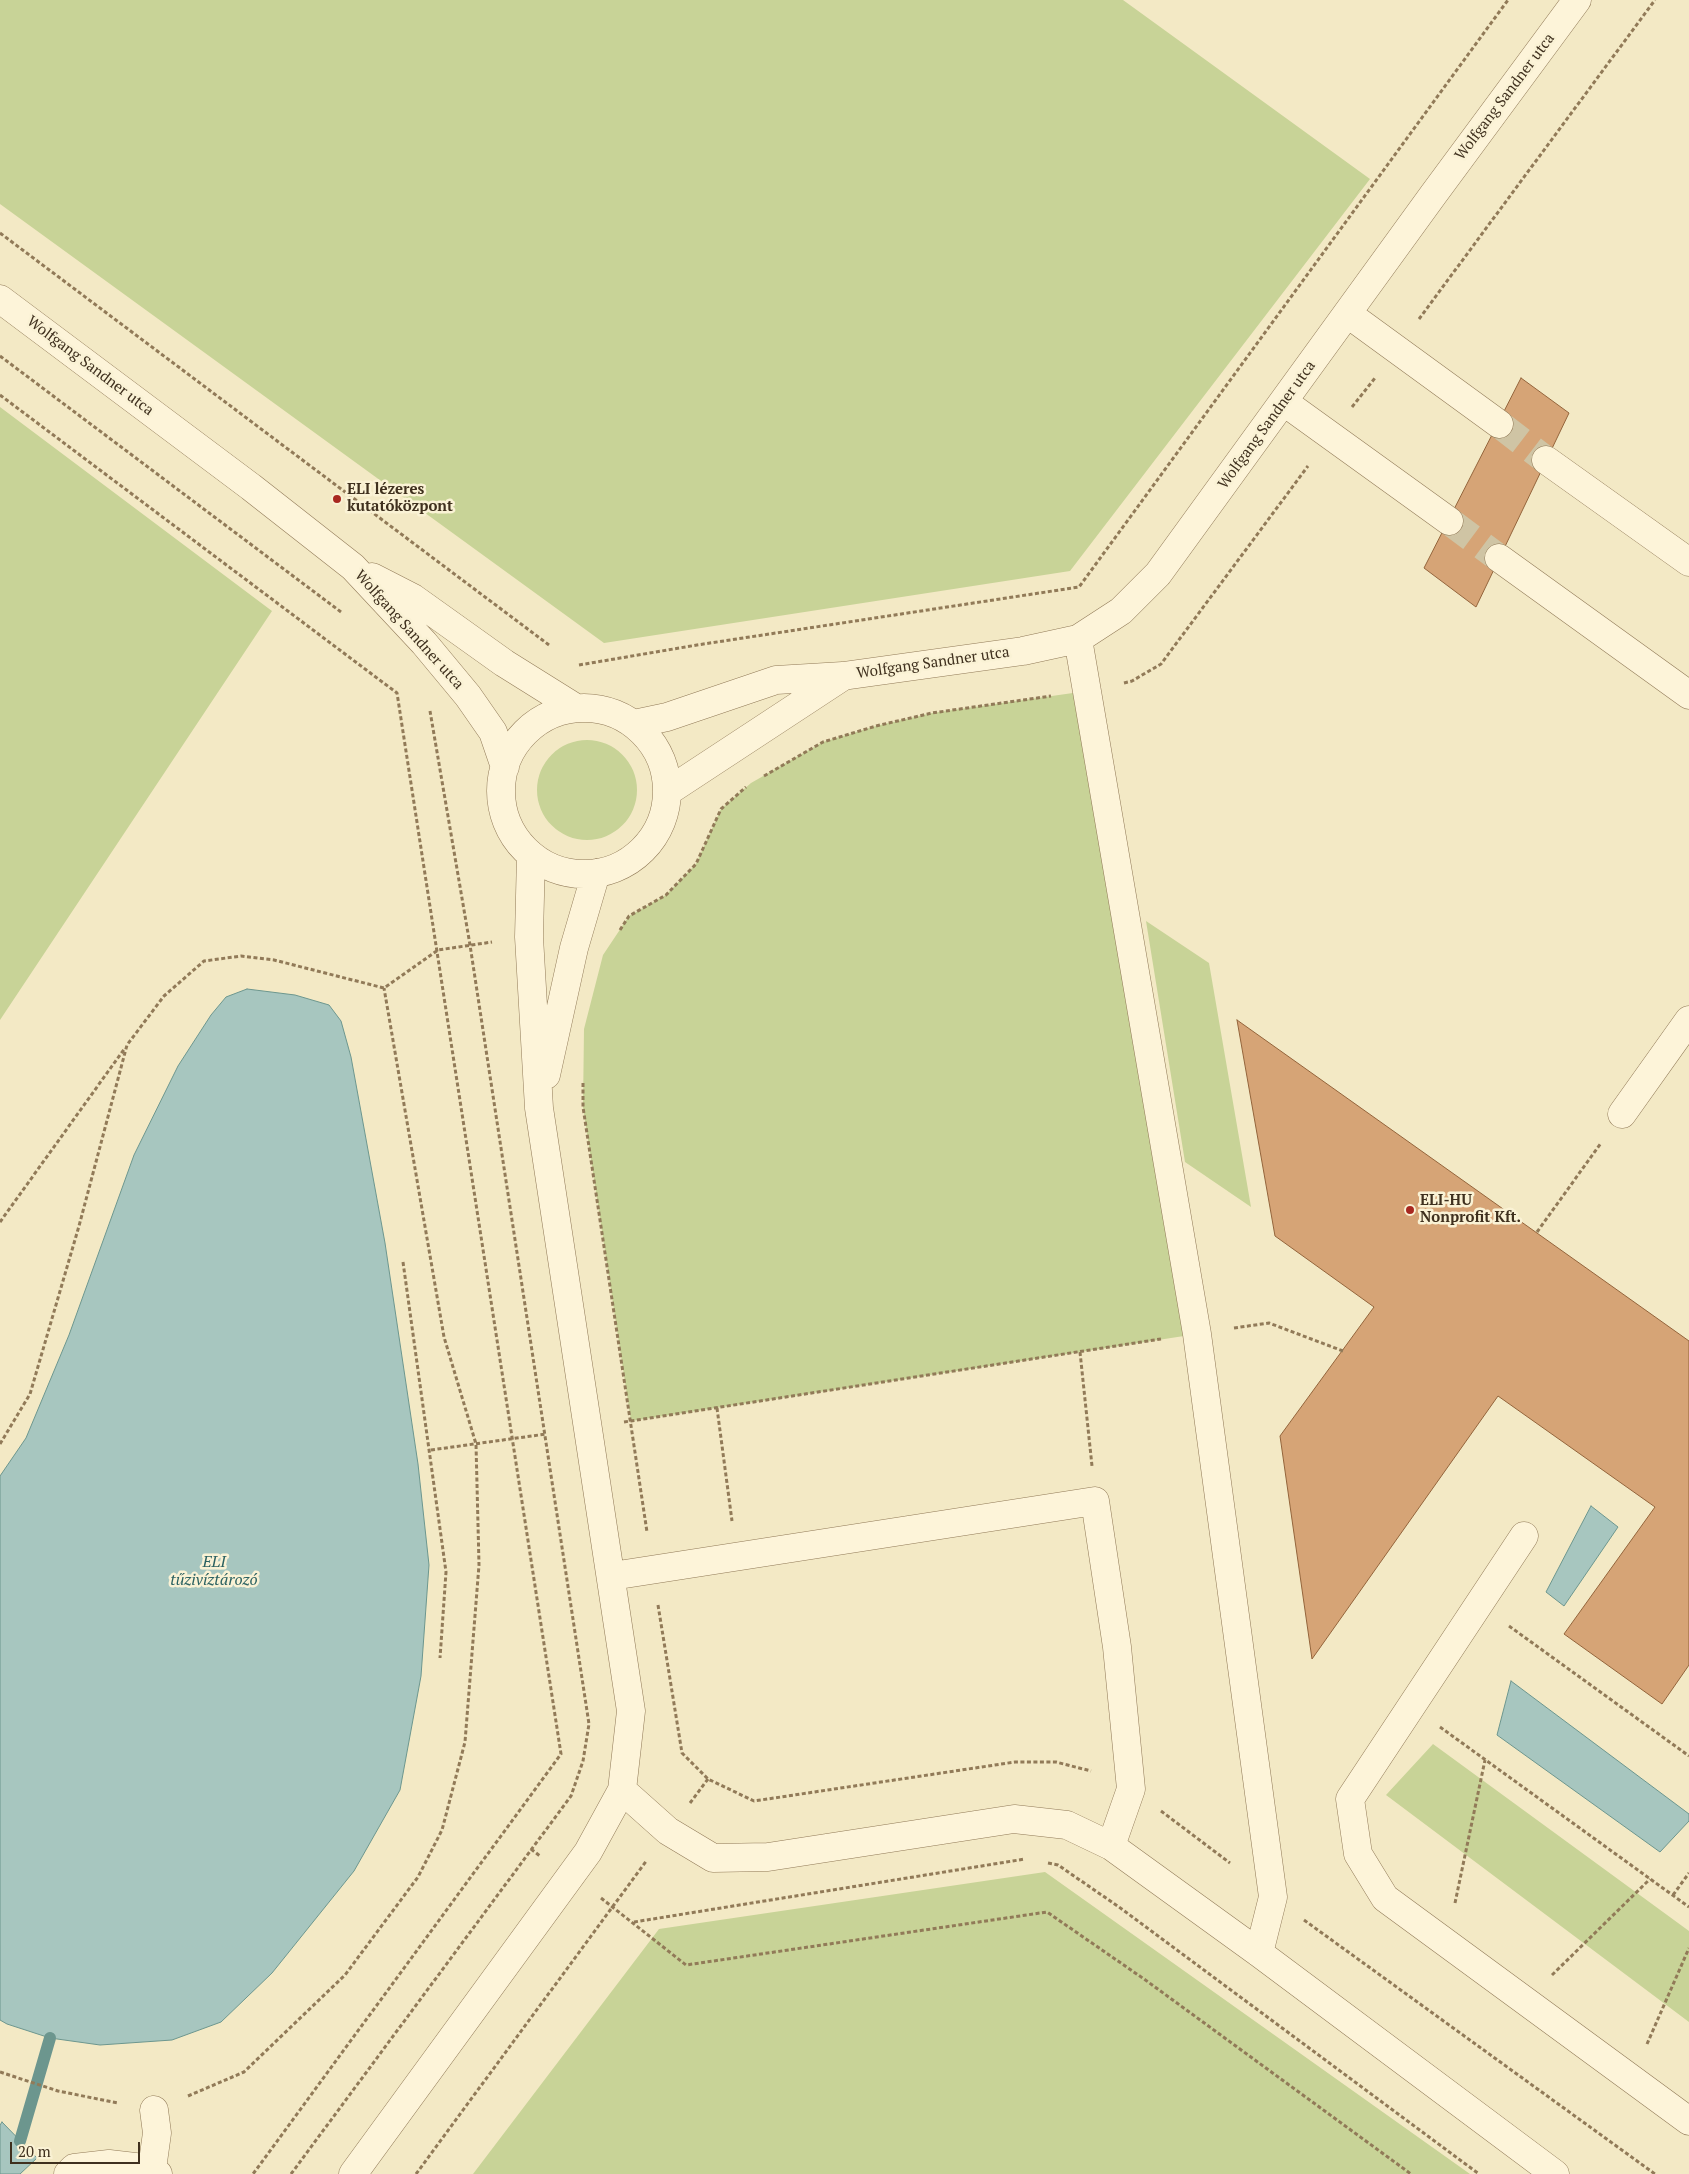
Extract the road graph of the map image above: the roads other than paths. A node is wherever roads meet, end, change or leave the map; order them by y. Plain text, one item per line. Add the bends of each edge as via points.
1 (1577, 0) edge
2 (0, 299) edge
3 (1348, 314) junction
4 (1284, 402) junction
5 (1498, 424) tunnel mouth
6 (1546, 460) tunnel mouth
7 (1449, 522) tunnel mouth
8 (1499, 558) tunnel mouth
9 (1689, 562) edge
10 (353, 567) junction
11 (1078, 639) junction
12 (843, 676) junction
13 (1689, 695) edge
14 (576, 708) junction
15 (634, 724) junction
16 (505, 766) junction
17 (667, 792) junction
18 (531, 854) junction
19 (596, 873) junction
20 (1689, 1020) edge
21 (539, 1108) junction
22 (1622, 1114) road end
23 (1524, 1536) dead end
24 (612, 1576) junction
25 (622, 1790) junction
26 (1111, 1846) junction
27 (1259, 1953) junction
28 (154, 2110) road end
29 (1689, 2121) edge
30 (155, 2172) edge
31 (68, 2174) edge
32 (353, 2174) edge
33 (1554, 2174) edge

1 - 3 street, Wolfgang Sandner utca
2 - 10 street, Wolfgang Sandner utca
3 - 4 street, Wolfgang Sandner utca
3 - 5 street
4 - 7 street
4 - 11 street, Wolfgang Sandner utca via 1158,574 1121,611
6 - 9 street
8 - 13 street
10 - 14 street, Wolfgang Sandner utca via 413,598 504,663
10 - 16 street, Wolfgang Sandner utca via 468,696 493,732
11 - 12 street, Wolfgang Sandner utca via 1023,651
11 - 27 street via 1197,1334 1273,1897
12 - 15 street, Wolfgang Sandner utca via 776,680 667,717
12 - 17 street, Wolfgang Sandner utca
14 - 15 street via 597,708
14 - 16 street via 552,714 532,726 515,744
15 - 17 street via 652,743 664,767
16 - 18 street via 501,790 505,814 515,836
17 - 19 street via 662,821 647,846 624,864
18 - 19 street via 550,867 573,874
18 - 21 street via 530,937
19 - 21 street via 574,948
20 - 22 street
21 - 24 street
23 - 29 street via 1350,1799 1358,1854 1385,1898
24 - 25 street via 632,1711
24 - 26 street via 1096,1501 1117,1647 1131,1789
25 - 26 street via 668,1831 713,1858 768,1857 1014,1819 1067,1825
25 - 32 street via 588,1852
26 - 27 street
27 - 33 street
28 - 30 street via 157,2133
30 - 31 street via 109,2164 74,2168

